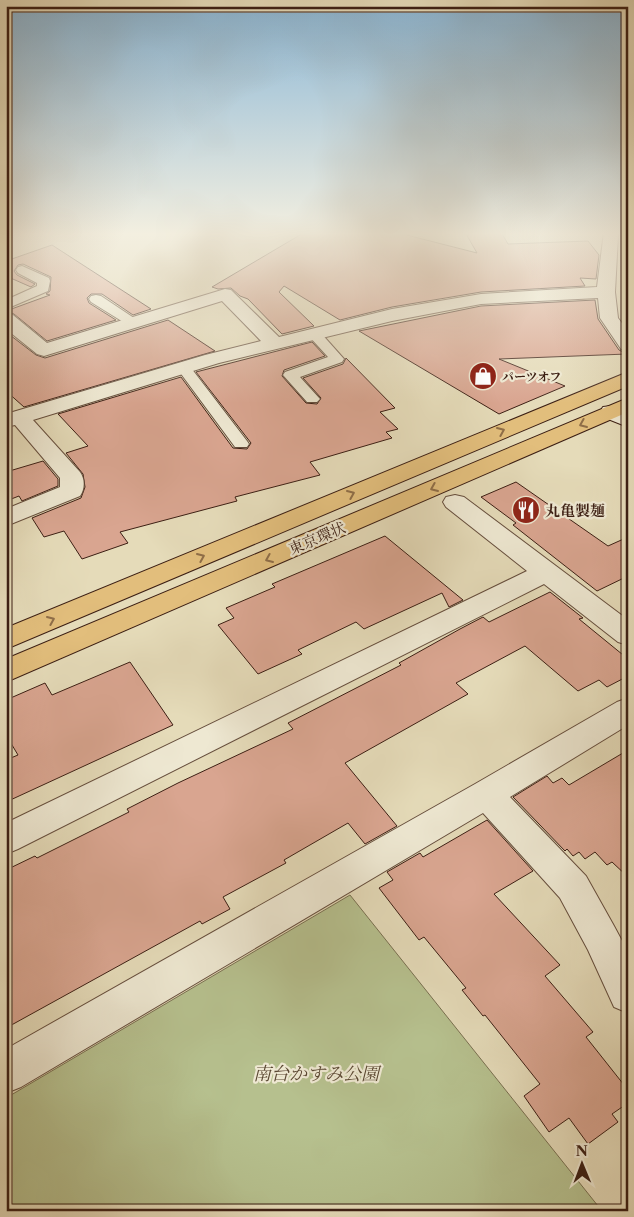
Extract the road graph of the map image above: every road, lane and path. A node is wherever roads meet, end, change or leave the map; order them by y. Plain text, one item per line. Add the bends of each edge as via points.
1 (42, 289) edge
2 (607, 289) edge
3 (606, 292) junction
4 (96, 299) dead end
5 (7, 308) edge
6 (133, 322) junction
7 (314, 334) junction
8 (275, 344) junction
9 (628, 345) edge
10 (184, 367) junction
11 (628, 378) edge
12 (312, 399) dead end
13 (622, 412) edge
14 (12, 419) edge
15 (241, 444) dead end
16 (455, 502) dead end
17 (6, 518) edge
18 (546, 572) junction
19 (628, 634) edge
20 (6, 639) edge
21 (6, 671) edge
22 (628, 710) edge
23 (487, 794) junction
24 (6, 839) edge
25 (628, 994) edge
26 (6, 1072) edge

1 - 5 lane
2 - 3 street
3 - 7 street via 481,299
3 - 9 street via 609,318
4 - 6 lane
5 - 6 street via 44,350
6 - 8 street via 225,294
7 - 8 street
7 - 12 lane via 337,360 290,375
8 - 10 street
10 - 14 street
10 - 15 lane
20 -> 11 highway, 東京環状
13 -> 21 highway, 東京環状
14 - 17 street via 72,477 72,491
16 - 18 street
18 - 19 street
18 - 24 street
22 - 23 street
23 - 25 street via 573,887
23 - 26 street

